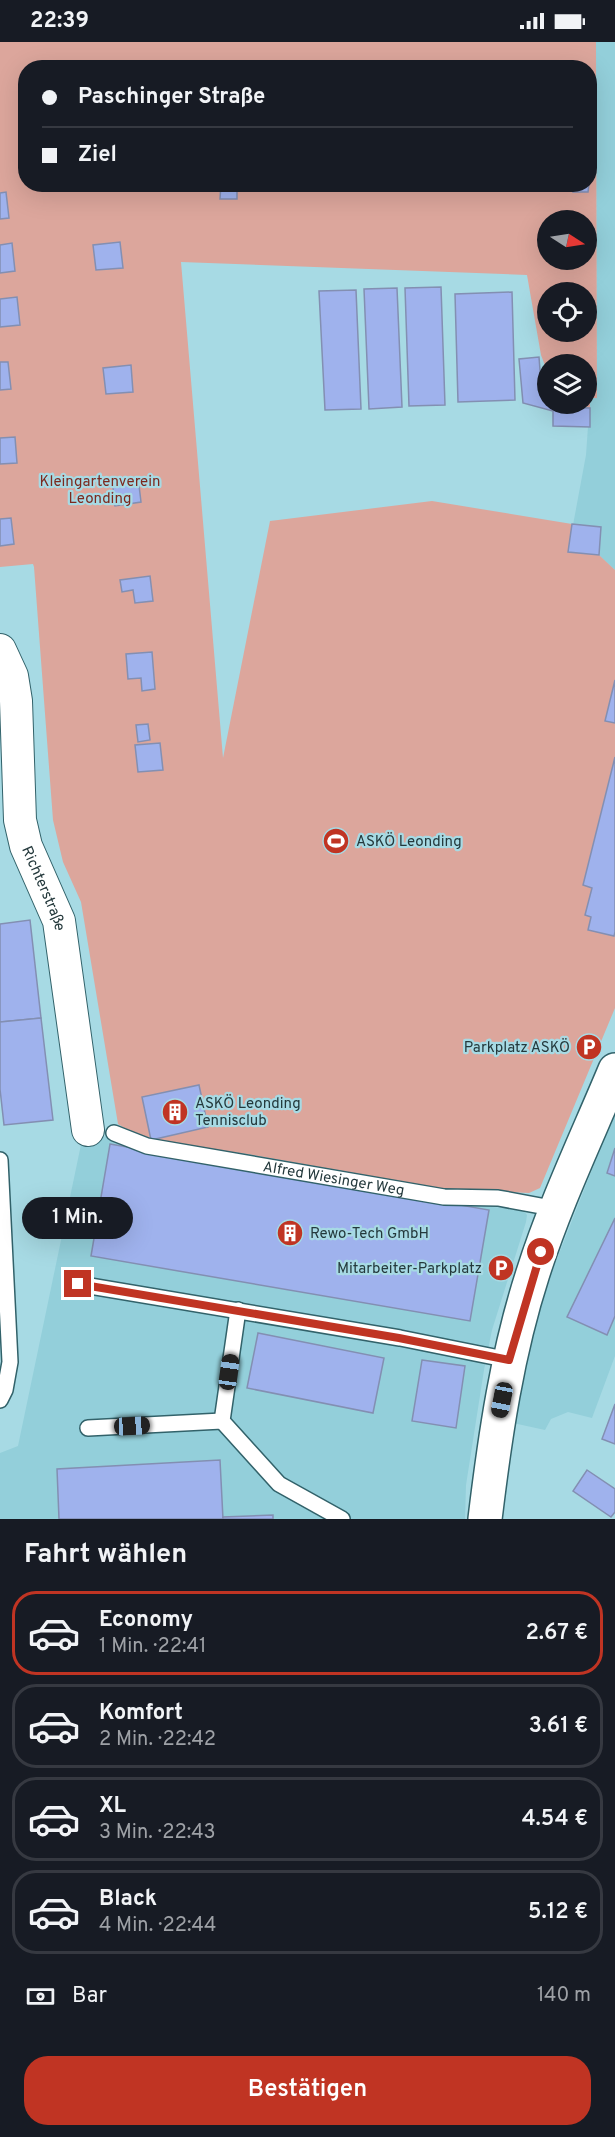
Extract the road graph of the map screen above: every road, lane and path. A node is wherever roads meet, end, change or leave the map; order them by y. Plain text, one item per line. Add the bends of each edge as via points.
1 (0, 650) edge
2 (615, 1070) edge
3 (101, 1131) joint
4 (0, 1160) edge
5 (557, 1209) junction
6 (78, 1284) dead end
7 (238, 1310) junction
8 (509, 1360) junction
9 (0, 1400) edge
10 (222, 1421) junction
11 (88, 1428) dead end
12 (342, 1519) edge
13 (485, 1519) edge

1 - 3 street, Richterstraße via 12,676 15,701 20,820 26,846 59,921
2 - 5 street
3 - 5 lane, Alfred Wiesinger Weg via 147,1146 444,1197 498,1198
4 - 9 lane via 10,1362
5 - 8 street via 533,1273
6 - 7 lane
7 - 8 lane
7 - 10 lane
8 - 13 street via 494,1439
10 - 11 lane
10 - 12 lane via 279,1484

